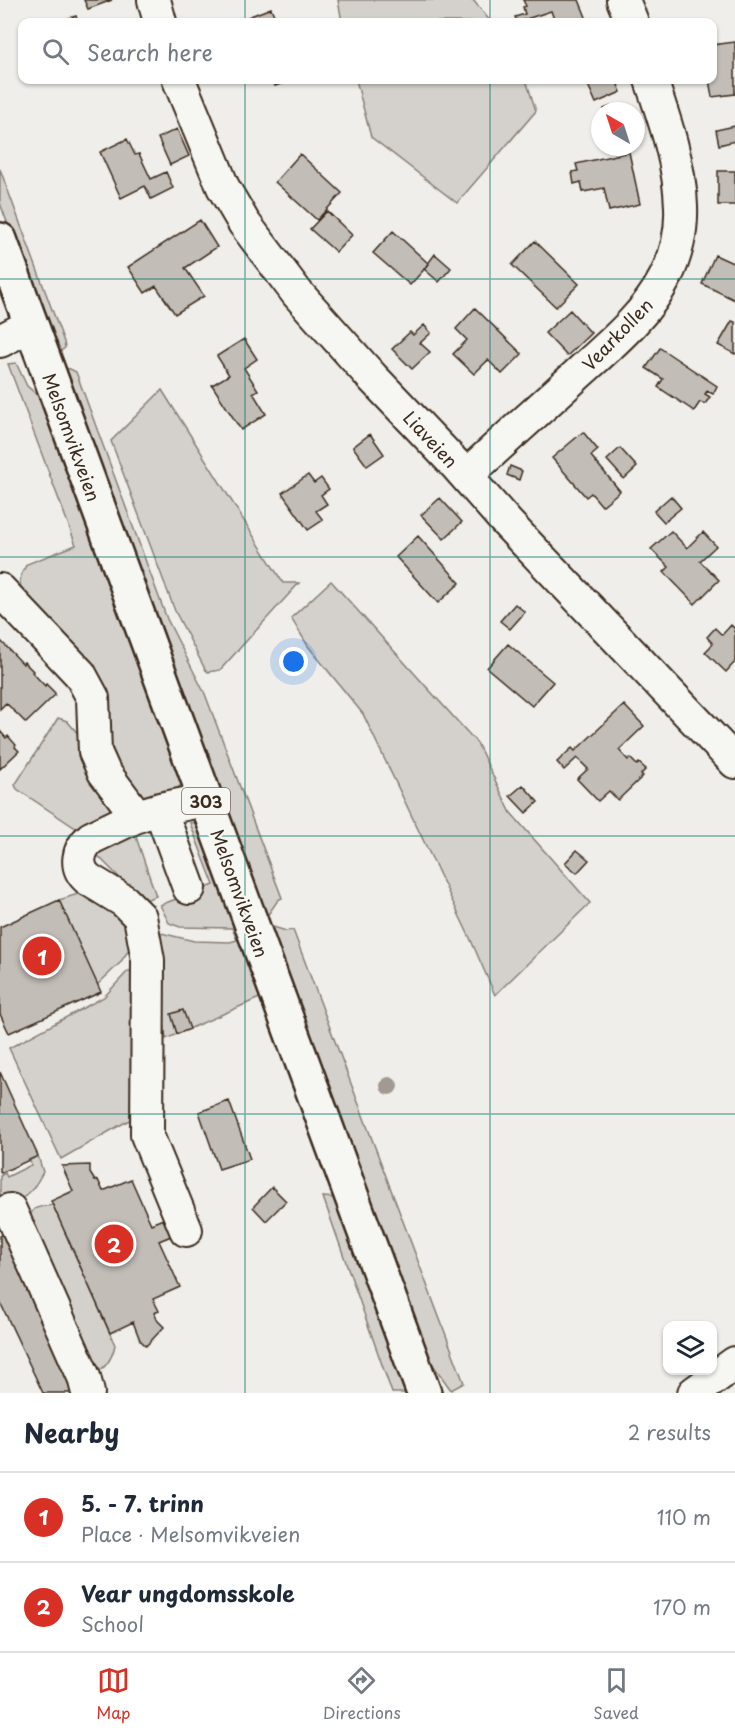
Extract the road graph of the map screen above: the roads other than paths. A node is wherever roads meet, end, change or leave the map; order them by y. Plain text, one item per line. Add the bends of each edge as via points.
1 (154, 0) edge
2 (623, 0) edge
3 (159, 18) edge
4 (630, 18) edge
5 (181, 84) edge
6 (652, 84) edge
7 (0, 240) edge
8 (31, 325) junction
9 (0, 341) edge
10 (466, 476) junction
11 (0, 590) edge
12 (735, 762) edge
13 (206, 800) junction
14 (148, 812) junction
15 (189, 888) dead end
16 (10, 1210) dead end
17 (186, 1230) dead end
18 (735, 1363) edge
19 (88, 1393) edge
20 (424, 1393) edge
21 (694, 1393) edge

1 - 3 street
2 - 4 street
5 - 10 street, Liaveien via 215,170 244,223 301,297
6 - 10 street, Vearkollen via 679,180 680,225 666,278 636,318 601,353
7 - 8 main road, Melsomvikveien / 303
8 - 9 street
8 - 13 main road, Melsomvikveien / 303
10 - 12 street, Liaveien
11 - 14 street via 80,674 93,698 95,753 104,771
13 - 14 street
13 - 20 main road, Melsomvikveien / 303
14 - 15 street
14 - 17 street via 91,838 81,849 79,864 83,875 124,901 140,917 148,960 147,1135
16 - 19 street
18 - 21 street

